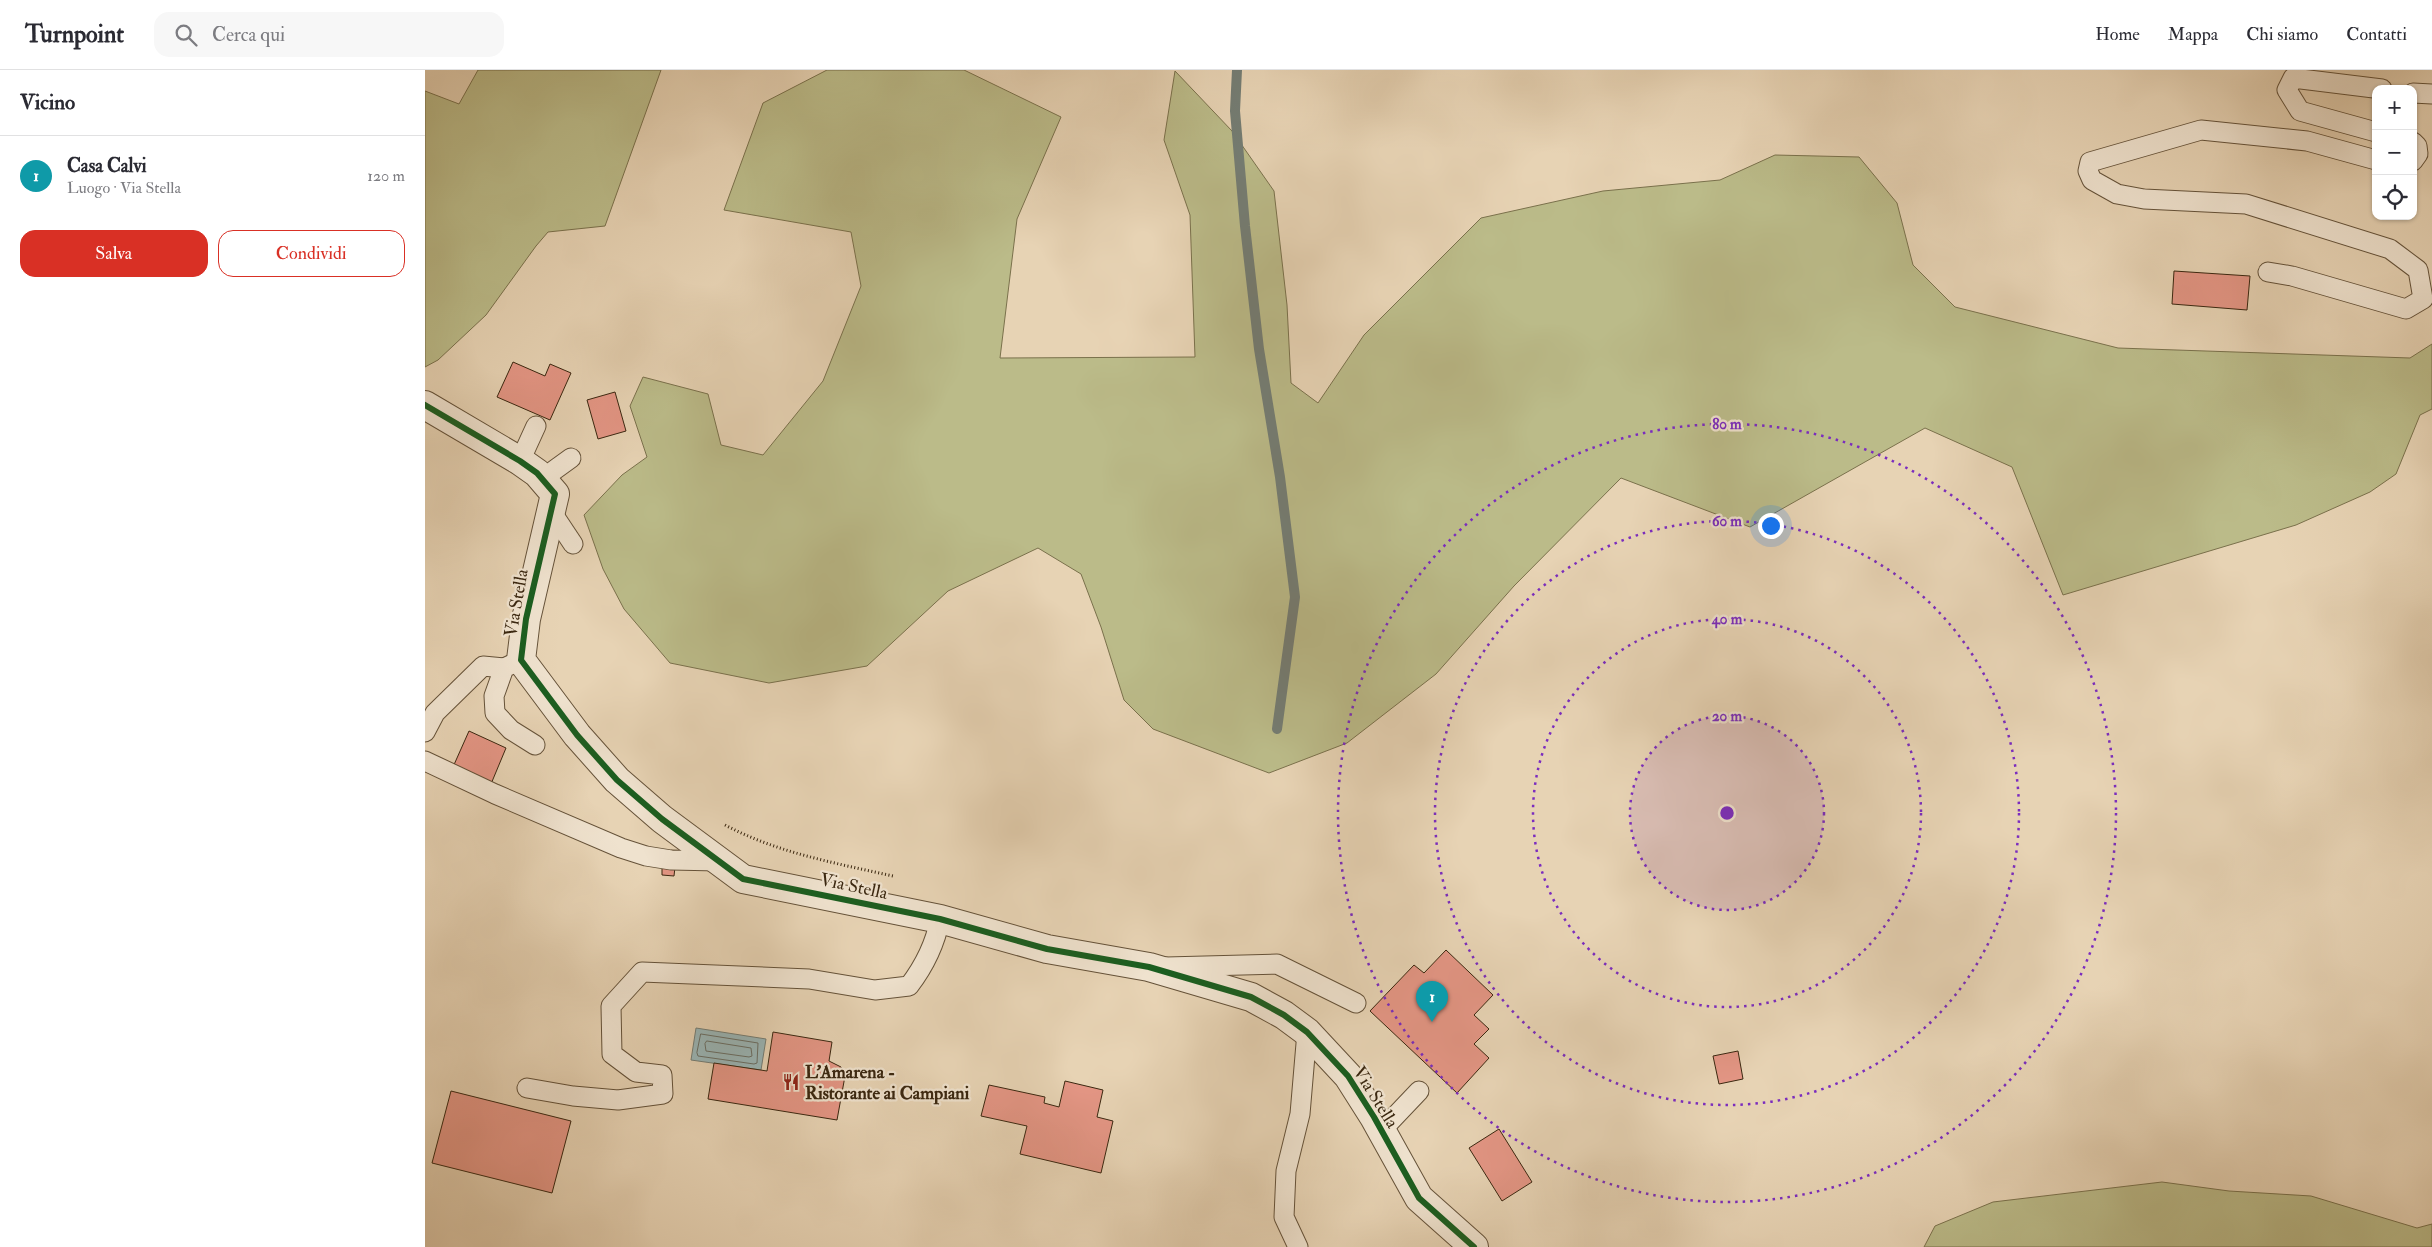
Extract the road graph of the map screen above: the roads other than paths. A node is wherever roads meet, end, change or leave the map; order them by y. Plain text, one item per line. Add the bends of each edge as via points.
1 (2372, 88) edge
2 (2417, 93) edge
3 (2432, 94) edge
4 (2372, 131) edge
5 (2372, 159) edge
6 (2268, 272) dead end
7 (425, 405) edge
8 (536, 426) dead end
9 (571, 458) dead end
10 (520, 461) junction
11 (542, 480) junction
12 (551, 511) junction
13 (573, 544) dead end
14 (512, 664) junction
15 (425, 732) edge
16 (535, 745) dead end
17 (425, 761) edge
18 (719, 861) junction
19 (940, 919) junction
20 (1149, 967) junction
21 (1356, 1004) dead end
22 (1307, 1032) junction
23 (527, 1088) dead end
24 (1419, 1091) dead end
25 (1381, 1131) junction
26 (1298, 1247) edge
27 (1474, 1247) edge

1 - 4 lane via 2293,78 2287,90 2300,112
2 - 3 lane
5 - 6 lane via 2307,142 2201,130 2090,162 2092,180 2117,194 2144,199 2245,204 2390,249 2418,270 2423,299 2406,309
7 - 10 street, Via Stella
8 - 10 lane
9 - 11 lane
10 - 11 street, Via Stella
11 - 12 street, Via Stella via 555,494
12 - 13 lane
12 - 14 street, Via Stella
14 - 15 lane via 483,666 435,713
14 - 16 lane via 495,696 495,713 511,730
14 - 18 street, Via Stella via 617,780 662,819
17 - 18 lane via 621,848 671,860
18 - 19 street, Via Stella via 743,879
19 - 20 street, Via Stella via 1047,949
19 - 23 lane via 937,937 925,966 909,986 875,990 809,978 642,972 611,1006 612,1054 636,1072 663,1075 663,1094 618,1100
20 - 21 lane via 1277,964
20 - 22 street, Via Stella via 1251,997
22 - 25 street, Via Stella via 1347,1076
22 - 26 lane via 1300,1114 1286,1171 1284,1208 1284,1217
24 - 25 lane
25 - 27 street, Via Stella via 1419,1198

